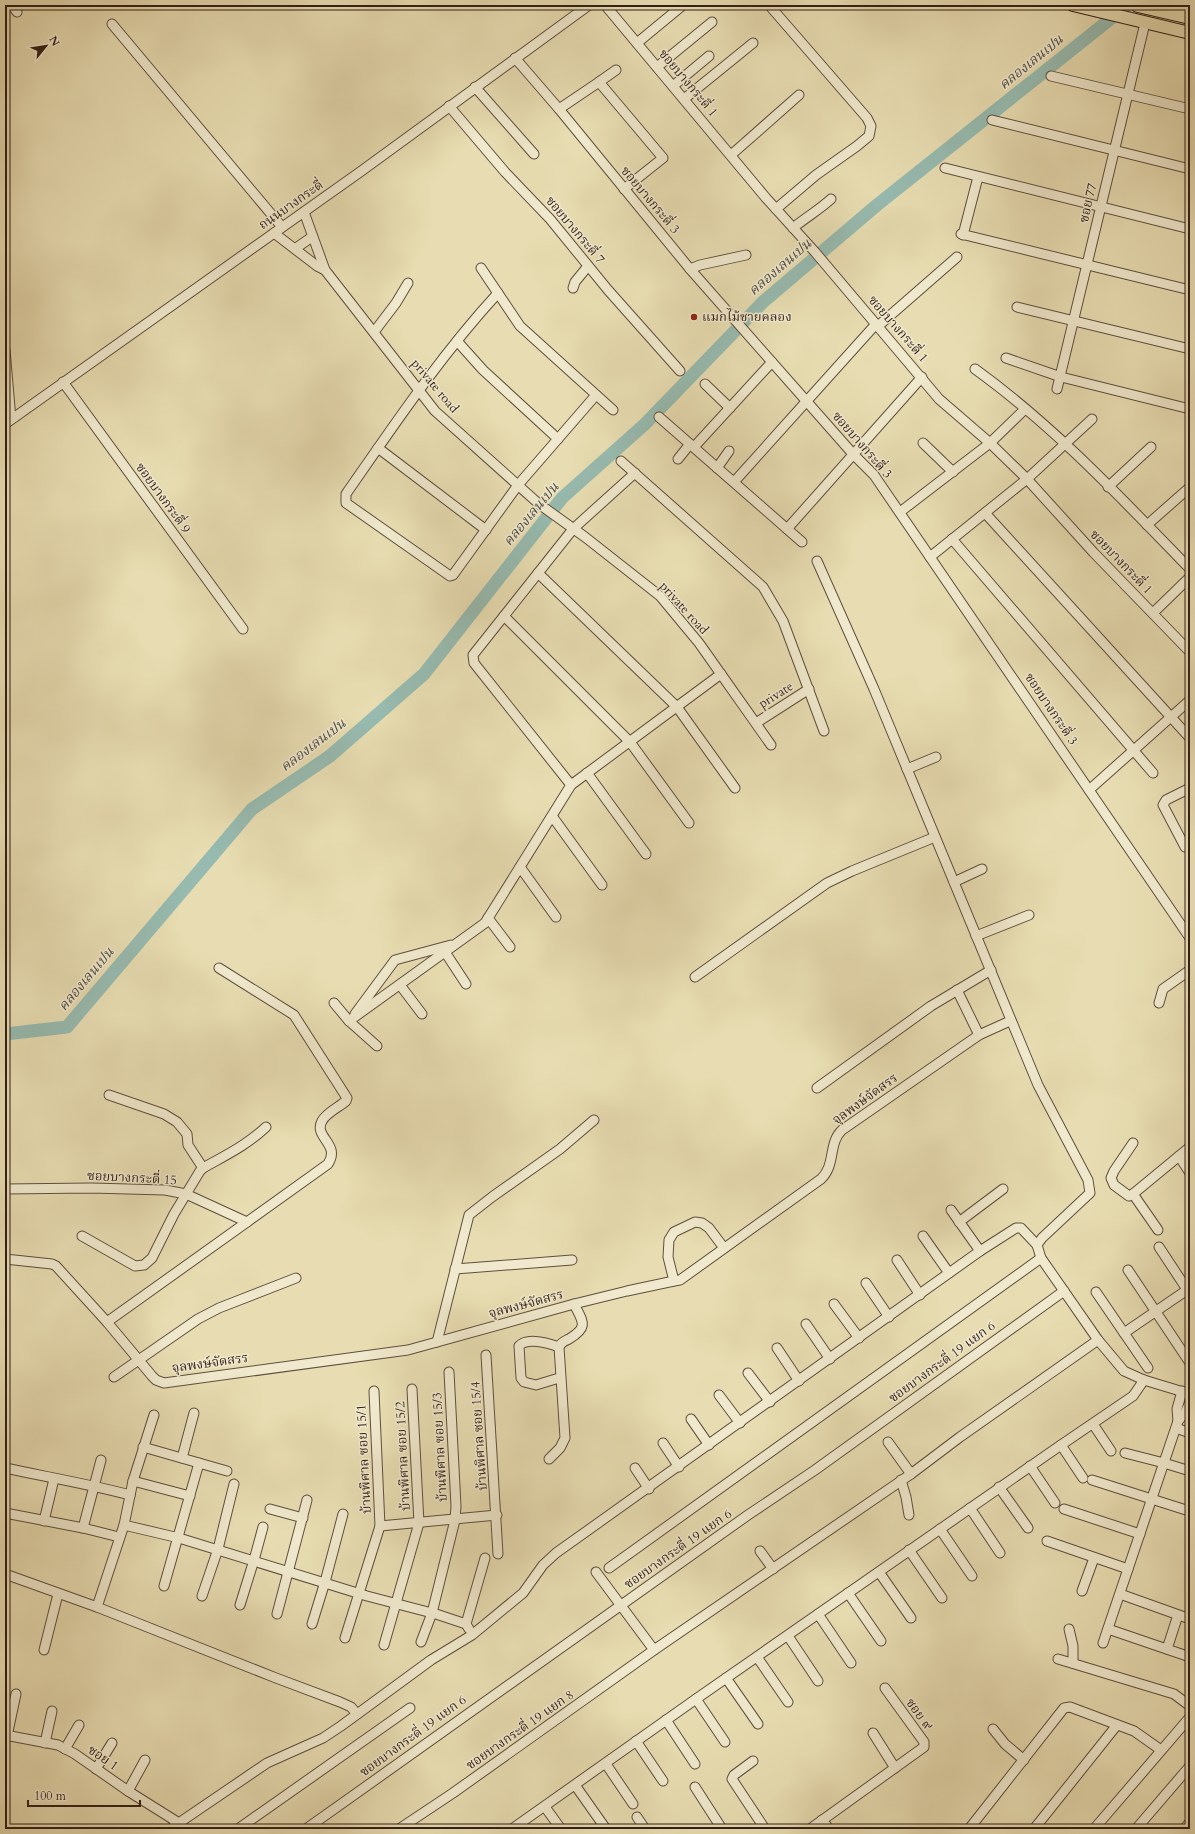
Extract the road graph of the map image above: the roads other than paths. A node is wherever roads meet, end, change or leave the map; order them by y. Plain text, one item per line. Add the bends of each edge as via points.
1 (589, 5) edge
2 (605, 5) edge
3 (682, 5) edge
4 (769, 5) edge
5 (1073, 5) edge
6 (1139, 5) edge
7 (1171, 5) edge
8 (1190, 10) edge
9 (1190, 17) edge
10 (712, 22) dead end
11 (1145, 22) junction
12 (112, 24) dead end
13 (1190, 33) edge
14 (638, 43) junction
15 (753, 43) dead end
16 (709, 56) dead end
17 (515, 58) junction
18 (657, 67) junction
19 (616, 70) dead end
20 (1051, 76) dead end
21 (599, 82) junction
22 (673, 86) junction
23 (475, 87) junction
24 (1128, 94) junction
25 (799, 95) dead end
26 (684, 99) junction
27 (449, 106) junction
28 (559, 109) junction
29 (1190, 109) edge
30 (992, 120) dead end
31 (1114, 150) junction
32 (534, 154) dead end
33 (731, 155) junction
34 (945, 168) dead end
35 (1190, 169) edge
36 (978, 177) junction
37 (624, 189) junction
38 (831, 199) dead end
39 (1101, 207) junction
40 (776, 209) junction
41 (304, 212) junction
42 (282, 227) junction
43 (793, 228) junction
44 (1190, 229) edge
45 (274, 233) junction
46 (312, 237) junction
47 (296, 248) junction
48 (746, 255) dead end
49 (957, 257) dead end
50 (1087, 265) junction
51 (588, 266) junction
52 (481, 268) dead end
53 (690, 269) junction
54 (325, 270) junction
55 (408, 283) dead end
56 (573, 288) dead end
57 (1190, 290) edge
58 (498, 293) junction
59 (1016, 307) dead end
60 (1074, 321) junction
61 (877, 325) junction
62 (374, 332) junction
63 (457, 341) junction
64 (1190, 349) edge
65 (5, 350) edge
66 (1006, 358) dead end
67 (772, 362) junction
68 (975, 369) dead end
69 (680, 371) dead end
70 (922, 377) junction
71 (1061, 377) junction
72 (63, 382) junction
73 (705, 384) dead end
74 (420, 389) junction
75 (1057, 389) dead end
76 (596, 395) junction
77 (806, 401) junction
78 (730, 408) junction
79 (1025, 409) junction
80 (1190, 409) edge
81 (613, 410) dead end
82 (659, 417) dead end
83 (1092, 419) dead end
84 (8, 422) edge
85 (558, 439) junction
86 (923, 443) dead end
87 (990, 443) junction
88 (1065, 444) junction
89 (692, 446) junction
90 (1151, 447) dead end
91 (378, 448) junction
92 (730, 451) dead end
93 (853, 454) junction
94 (678, 459) dead end
95 (622, 461) dead end
96 (717, 468) junction
97 (953, 472) junction
98 (635, 473) junction
99 (1027, 479) junction
100 (734, 482) junction
101 (518, 485) junction
102 (1108, 487) junction
103 (1190, 487) edge
104 (900, 512) junction
105 (985, 513) junction
106 (1147, 525) junction
107 (572, 529) junction
108 (787, 529) junction
109 (486, 530) junction
110 (952, 539) junction
111 (802, 542) dead end
112 (930, 557) junction
113 (817, 561) dead end
114 (1190, 569) edge
115 (538, 573) junction
116 (1190, 577) edge
117 (1153, 613) junction
118 (504, 616) junction
119 (242, 629) dead end
120 (1190, 652) edge
121 (721, 674) junction
122 (810, 689) junction
123 (1190, 700) edge
124 (677, 706) junction
125 (1172, 717) junction
126 (756, 723) junction
127 (824, 731) dead end
128 (1190, 738) edge
129 (630, 742) junction
130 (771, 744) dead end
131 (1134, 751) junction
132 (936, 757) dead end
133 (907, 769) junction
134 (587, 773) junction
135 (1153, 773) dead end
136 (571, 785) junction
137 (735, 788) dead end
138 (1190, 788) edge
139 (1089, 790) junction
140 (552, 816) junction
141 (689, 823) dead end
142 (935, 837) junction
143 (1185, 847) dead end
144 (646, 854) dead end
145 (520, 867) junction
146 (982, 869) dead end
147 (954, 882) junction
148 (602, 885) dead end
149 (1029, 915) dead end
150 (488, 918) junction
151 (556, 918) dead end
152 (976, 936) junction
153 (1190, 938) edge
154 (456, 944) junction
155 (510, 947) dead end
156 (445, 952) junction
157 (219, 968) dead end
158 (991, 970) junction
159 (1190, 970) edge
160 (695, 977) dead end
161 (466, 984) dead end
162 (400, 985) junction
163 (957, 990) junction
164 (334, 1003) dead end
165 (1159, 1003) dead end
166 (422, 1014) dead end
167 (353, 1019) junction
168 (1010, 1021) junction
169 (978, 1035) junction
170 (817, 1088) dead end
171 (110, 1095) dead end
172 (594, 1120) dead end
173 (266, 1127) dead end
174 (1134, 1143) dead end
175 (1190, 1147) edge
176 (1179, 1156) junction
177 (203, 1168) junction
178 (1190, 1173) edge
179 (5, 1189) edge
180 (1003, 1189) dead end
181 (186, 1194) junction
182 (1134, 1194) junction
183 (951, 1210) dead end
184 (247, 1222) junction
185 (960, 1222) junction
186 (1158, 1230) dead end
187 (82, 1236) dead end
188 (923, 1236) dead end
189 (1037, 1245) junction
190 (1159, 1247) dead end
191 (724, 1248) junction
192 (980, 1252) junction
193 (1041, 1258) junction
194 (5, 1259) edge
195 (572, 1260) dead end
196 (897, 1260) dead end
197 (455, 1269) junction
198 (1128, 1270) dead end
199 (950, 1274) junction
200 (296, 1278) dead end
201 (674, 1281) junction
202 (866, 1283) dead end
203 (1064, 1291) junction
204 (1096, 1292) dead end
205 (1189, 1292) edge
206 (920, 1295) junction
207 (574, 1304) junction
208 (834, 1304) dead end
209 (1156, 1312) junction
210 (889, 1317) junction
211 (108, 1322) junction
212 (806, 1324) dead end
213 (1124, 1333) junction
214 (859, 1338) junction
215 (1098, 1340) junction
216 (437, 1342) junction
217 (559, 1347) junction
218 (777, 1348) dead end
219 (486, 1355) dead end
220 (830, 1359) junction
221 (138, 1360) junction
222 (1190, 1363) edge
223 (1148, 1368) dead end
224 (449, 1372) dead end
225 (748, 1373) dead end
226 (114, 1377) dead end
227 (560, 1378) junction
228 (1144, 1380) junction
229 (799, 1381) junction
230 (412, 1389) dead end
231 (374, 1391) dead end
232 (1186, 1393) edge
233 (719, 1395) dead end
234 (770, 1402) junction
235 (1190, 1402) edge
236 (194, 1413) dead end
237 (154, 1415) dead end
238 (691, 1419) dead end
239 (740, 1423) junction
240 (1093, 1424) junction
241 (1177, 1425) junction
242 (1190, 1433) edge
243 (888, 1442) dead end
244 (662, 1443) dead end
245 (709, 1445) junction
246 (1061, 1445) junction
247 (143, 1447) junction
248 (1111, 1452) dead end
249 (1125, 1453) dead end
250 (182, 1458) junction
251 (549, 1459) dead end
252 (101, 1460) dead end
253 (199, 1463) junction
254 (1164, 1463) junction
255 (1030, 1466) junction
256 (679, 1467) junction
257 (5, 1468) edge
258 (635, 1468) dead end
259 (227, 1471) dead end
260 (1190, 1471) edge
261 (910, 1474) junction
262 (1083, 1478) dead end
263 (54, 1480) junction
264 (901, 1480) junction
265 (1092, 1480) dead end
266 (133, 1481) junction
267 (234, 1484) dead end
268 (94, 1486) junction
269 (999, 1487) junction
270 (649, 1489) junction
271 (130, 1495) junction
272 (190, 1496) junction
273 (1152, 1499) junction
274 (307, 1500) dead end
275 (1055, 1503) dead end
276 (970, 1508) junction
277 (270, 1509) dead end
278 (1064, 1509) dead end
279 (1186, 1510) dead end
280 (5, 1513) edge
281 (343, 1514) dead end
282 (497, 1515) junction
283 (909, 1515) dead end
284 (303, 1518) junction
285 (455, 1520) junction
286 (44, 1521) junction
287 (419, 1523) junction
288 (124, 1525) junction
289 (380, 1526) junction
290 (263, 1527) dead end
291 (83, 1528) junction
292 (1028, 1528) dead end
293 (940, 1529) junction
294 (1140, 1534) junction
295 (119, 1537) junction
296 (179, 1538) junction
297 (1047, 1541) dead end
298 (218, 1550) junction
299 (909, 1550) junction
300 (760, 1551) dead end
301 (1000, 1553) dead end
302 (498, 1554) dead end
303 (485, 1558) dead end
304 (1094, 1558) junction
305 (254, 1560) junction
306 (609, 1568) dead end
307 (773, 1569) junction
308 (1128, 1570) junction
309 (288, 1571) junction
310 (596, 1572) dead end
311 (879, 1572) junction
312 (5, 1574) edge
313 (972, 1576) dead end
314 (325, 1582) junction
315 (164, 1586) dead end
316 (1082, 1592) dead end
317 (848, 1593) junction
318 (58, 1594) junction
319 (359, 1594) junction
320 (1120, 1594) junction
321 (202, 1596) dead end
322 (942, 1598) dead end
323 (395, 1604) junction
324 (240, 1605) dead end
325 (620, 1605) junction
326 (97, 1607) junction
327 (277, 1614) dead end
328 (434, 1614) junction
329 (818, 1614) junction
330 (1178, 1615) junction
331 (911, 1618) dead end
332 (1190, 1619) edge
333 (312, 1624) dead end
334 (466, 1624) junction
335 (1069, 1629) dead end
336 (1108, 1629) junction
337 (472, 1635) junction
338 (788, 1636) junction
339 (345, 1638) dead end
340 (881, 1641) dead end
341 (422, 1642) dead end
342 (1103, 1643) dead end
343 (384, 1645) dead end
344 (1166, 1649) junction
345 (44, 1650) dead end
346 (654, 1650) junction
347 (757, 1657) junction
348 (1190, 1657) edge
349 (1058, 1658) dead end
350 (851, 1663) dead end
351 (1073, 1663) junction
352 (726, 1678) junction
353 (818, 1681) dead end
354 (885, 1688) dead end
355 (16, 1694) dead end
356 (696, 1699) junction
357 (788, 1702) dead end
358 (1190, 1706) edge
359 (410, 1708) dead end
360 (52, 1711) dead end
361 (357, 1714) junction
362 (1190, 1717) edge
363 (666, 1720) junction
364 (758, 1724) dead end
365 (79, 1725) dead end
366 (1117, 1725) junction
367 (993, 1729) dead end
368 (873, 1733) dead end
369 (6, 1735) edge
370 (636, 1741) junction
371 (726, 1742) dead end
372 (45, 1743) junction
373 (112, 1743) dead end
374 (65, 1749) junction
375 (1161, 1750) junction
376 (145, 1760) dead end
377 (1024, 1760) junction
378 (753, 1761) dead end
379 (606, 1764) junction
380 (695, 1764) dead end
381 (1190, 1766) edge
382 (896, 1768) junction
383 (96, 1769) junction
384 (663, 1781) dead end
385 (575, 1785) junction
386 (695, 1787) dead end
387 (128, 1791) junction
388 (633, 1804) dead end
389 (544, 1807) junction
390 (637, 1817) dead end
391 (822, 1820) junction
392 (1190, 1822) edge
393 (179, 1823) junction
394 (170, 1829) edge
395 (238, 1829) edge
396 (306, 1829) edge
397 (399, 1829) edge
398 (514, 1829) edge
399 (560, 1829) edge
400 (606, 1829) edge
401 (645, 1829) edge
402 (722, 1829) edge
403 (765, 1829) edge
404 (810, 1829) edge
405 (829, 1829) edge
406 (969, 1829) edge
407 (1034, 1829) edge
408 (1094, 1829) edge
409 (1136, 1829) edge
410 (1184, 1829) edge

1 - 17 street, ถนนบางกระดี่
2 - 14 street, ซอยบางกระดี่ 1
3 - 14 street
4 - 40 street via 867,118 872,129 869,136 816,175
5 - 11 main road
6 - 9 highway
7 - 8 highway
10 - 18 street
11 - 13 main road
11 - 24 street, ซอย 77
12 - 42 street
14 - 18 street, ซอยบางกระดี่ 1
15 - 26 street
16 - 22 street
17 - 23 street, ถนนบางกระดี่
17 - 28 street, ซอยบางกระดี่ 3
18 - 22 street, ซอยบางกระดี่ 1
19 - 21 street
20 - 24 street
21 - 28 street
21 - 37 street via 666,161
22 - 26 street, ซอยบางกระดี่ 1
23 - 27 street, ถนนบางกระดี่
23 - 32 street
24 - 29 street
24 - 31 street, ซอย 77
25 - 33 street
26 - 33 street, ซอยบางกระดี่ 1
27 - 41 street, ถนนบางกระดี่
27 - 51 street, ซอยบางกระดี่ 7 via 505,172 550,219
28 - 37 street, ซอยบางกระดี่ 3
30 - 31 street
31 - 35 street
31 - 39 street, ซอย 77
33 - 40 street, ซอยบางกระดี่ 1
34 - 36 street
36 - 39 street
36 - 50 street via 962,234
37 - 53 street, ซอยบางกระดี่ 3
38 - 43 street
39 - 44 street
39 - 50 street, ซอย 77
40 - 43 street, ซอยบางกระดี่ 1
41 - 42 street, ถนนบางกระดี่
41 - 46 street
42 - 45 street, ถนนบางกระดี่
43 - 61 street, ซอยบางกระดี่ 1
45 - 47 street
45 - 72 street, ถนนบางกระดี่
46 - 47 street
46 - 54 street
47 - 54 street
48 - 53 street
49 - 61 street
50 - 57 street
50 - 60 street, ซอย 77
51 - 56 street
51 - 69 street, ซอยบางกระดี่ 7
52 - 58 street
53 - 67 street, ซอยบางกระดี่ 3
54 - 62 street, private road
55 - 62 street
58 - 63 street
58 - 76 street via 520,326
59 - 60 street
60 - 64 street
60 - 71 street, ซอย 77
61 - 70 street, ซอยบางกระดี่ 1
61 - 77 street
62 - 74 street, private road
63 - 74 street
63 - 85 street via 483,370
65 - 84 street
66 - 71 street
67 - 77 street, ซอยบางกระดี่ 3
67 - 78 street
68 - 79 street via 1002,388
70 - 87 street, ซอยบางกระดี่ 1 via 940,398
70 - 93 street
71 - 75 street, ซอย 77
71 - 80 street
72 - 84 street, ถนนบางกระดี่
72 - 119 street, ซอยบางกระดี่ 9
73 - 78 street
74 - 91 street
74 - 101 street, private road via 435,411
76 - 81 street
76 - 85 street
77 - 93 street, ซอยบางกระดี่ 3
77 - 100 street
78 - 89 street
79 - 87 street
79 - 88 street
82 - 89 street
83 - 88 street
85 - 101 street
86 - 97 street
87 - 97 street
87 - 99 street, ซอยบางกระดี่ 1
88 - 99 street
88 - 102 street
89 - 94 street
89 - 96 street
90 - 102 street
91 - 109 street
91 - 109 street via 346,494 346,504 448,576 453,575
92 - 96 street
93 - 104 street, ซอยบางกระดี่ 3 via 874,475
93 - 108 street
95 - 98 street
96 - 100 street
97 - 104 street
98 - 107 street
98 - 122 street via 763,587 783,621
99 - 105 street
99 - 117 street, ซอยบางกระดี่ 1
100 - 108 street
101 - 107 street, private road
101 - 109 street
102 - 106 street
103 - 106 street
104 - 112 street, ซอยบางกระดี่ 3
105 - 110 street
105 - 125 street
106 - 114 street
107 - 115 street
107 - 121 street, private road via 660,596
108 - 111 street
110 - 112 street
110 - 131 street
112 - 139 street, ซอยบางกระดี่ 3
113 - 133 street
115 - 118 street
115 - 124 street
116 - 117 street
117 - 120 street, ซอยบางกระดี่ 1
118 - 129 street
118 - 136 street via 472,659
121 - 124 street
121 - 126 street, private road
122 - 126 street, private
122 - 127 street
123 - 125 street
124 - 129 street
124 - 137 street
125 - 128 street
125 - 131 street
126 - 130 street, private road
129 - 134 street
129 - 141 street
131 - 135 street
131 - 139 street
132 - 133 street
133 - 142 street
134 - 136 street
134 - 144 street
136 - 140 street
138 - 143 street via 1166,800 1163,805
139 - 153 street, ซอยบางกระดี่ 3
140 - 145 street
140 - 148 street
142 - 147 street
142 - 160 street via 827,884
145 - 150 street
145 - 151 street
146 - 147 street
147 - 152 street
149 - 152 street
150 - 154 street
150 - 155 street
152 - 158 street
154 - 156 street
154 - 167 street via 395,960
156 - 161 street
156 - 162 street
157 - 184 street via 294,1015 347,1098 324,1118 320,1125 320,1131 332,1151 332,1158 328,1164
158 - 163 street
158 - 168 street
159 - 165 street via 1163,989
162 - 166 street
162 - 167 street
163 - 169 street
163 - 170 street
164 - 167 street
168 - 169 street, จุลพงษ์จัดสรร
168 - 189 street via 1038,1084 1090,1186 1090,1193
169 - 191 street, จุลพงษ์จัดสรร via 842,1130 836,1139 830,1166 824,1176
171 - 177 street via 164,1114 177,1122 187,1134 188,1145
172 - 197 street via 560,1149 469,1215
173 - 177 street via 238,1149
174 - 182 street via 1111,1178 1114,1185 1126,1194
175 - 176 street
176 - 178 street
176 - 182 street
177 - 181 street
179 - 181 street, ซอยบางกระดี่ 15 via 165,1190
180 - 185 street
181 - 184 street, ซอยบางกระดี่ 15
181 - 187 street via 152,1258 140,1267
182 - 186 street
183 - 185 street
184 - 211 street
185 - 192 street
188 - 199 street
189 - 192 street via 1019,1227
189 - 193 street
190 - 205 street
191 - 201 street, จุลพงษ์จัดสรร via 680,1280
191 - 201 street via 702,1223 695,1222 674,1232 669,1240 668,1257
192 - 199 street
193 - 203 street
193 - 306 street
194 - 211 street, จุลพงษ์จัดสรร via 56,1266
195 - 197 street
196 - 206 street
197 - 216 street
198 - 209 street
199 - 206 street
200 - 221 street via 219,1308 198,1319
201 - 207 street, จุลพงษ์จัดสรร
202 - 210 street
203 - 215 street
203 - 325 street, ซอยบางกระดี่ 19 แยก 6 via 815,1470
204 - 213 street
205 - 209 street
206 - 210 street
207 - 216 street, จุลพงษ์จัดสรร
207 - 217 street via 583,1327 579,1333 561,1343
208 - 214 street
209 - 213 street
209 - 222 street
210 - 214 street
211 - 221 street, จุลพงษ์จัดสรร
212 - 220 street
213 - 223 street
214 - 220 street
215 - 228 street via 1124,1371
215 - 261 street
216 - 221 street, จุลพงษ์จัดสรร via 408,1350 164,1383 156,1380
217 - 227 street
217 - 227 street via 547,1343 526,1342 519,1346 521,1378 524,1382 536,1385
218 - 229 street
219 - 282 street, บ้านพิศาล ซอย 15/4
220 - 229 street
221 - 226 street
224 - 285 street, บ้านพิศาล ซอย 15/3
225 - 234 street
227 - 251 street via 564,1441
228 - 232 street
228 - 240 street via 1133,1396
229 - 234 street
230 - 287 street, บ้านพิศาล ซอย 15/2
231 - 289 street, บ้านพิศาล ซอย 15/1
232 - 241 street via 1177,1409
233 - 239 street
234 - 239 street
235 - 241 street
236 - 250 street
237 - 247 street
238 - 245 street
239 - 245 street
240 - 246 street
240 - 248 street
241 - 242 street
241 - 254 street
243 - 261 street
244 - 256 street
245 - 256 street
246 - 255 street
246 - 262 street
247 - 250 street
247 - 266 street
249 - 254 street
250 - 253 street
252 - 268 street
253 - 259 street
253 - 272 street
254 - 260 street
254 - 273 street
255 - 269 street
255 - 275 street
256 - 270 street
257 - 263 street
258 - 270 street
261 - 264 street
263 - 268 street
263 - 286 street
264 - 283 street
264 - 307 street
265 - 273 street
266 - 271 street
266 - 272 street
267 - 298 street
268 - 271 street
268 - 291 street
269 - 276 street
269 - 292 street
270 - 337 street via 547,1560 523,1593
271 - 288 street
272 - 296 street
273 - 279 street
273 - 294 street
274 - 284 street
276 - 293 street
276 - 301 street
277 - 284 street
278 - 294 street
280 - 286 street
281 - 314 street
282 - 285 street
282 - 302 street, บ้านพิศาล ซอย 15/4
284 - 309 street
285 - 287 street
285 - 328 street, บ้านพิศาล ซอย 15/3
286 - 291 street
287 - 289 street
287 - 323 street, บ้านพิศาล ซอย 15/2
288 - 295 street
288 - 296 street
289 - 319 street, บ้านพิศาล ซอย 15/1
290 - 305 street
291 - 295 street
293 - 299 street
293 - 313 street
294 - 308 street
295 - 326 street
296 - 298 street
296 - 315 street
297 - 304 street
298 - 305 street
298 - 321 street
299 - 311 street
299 - 322 street
300 - 307 street
303 - 334 street
304 - 308 street
304 - 316 street
305 - 309 street
305 - 324 street
307 - 346 street
308 - 320 street
309 - 314 street
309 - 327 street
310 - 325 street
311 - 317 street
311 - 331 street
312 - 318 street
314 - 319 street
314 - 333 street
317 - 329 street
317 - 340 street
318 - 326 street
318 - 345 street
319 - 323 street
319 - 339 street, บ้านพิศาล ซอย 15/1
320 - 330 street
320 - 336 street
323 - 328 street
323 - 343 street, บ้านพิศาล ซอย 15/2
325 - 346 street
325 - 396 street, ซอยบางกระดี่ 19 แยก 6
326 - 361 street via 268,1676 340,1702 351,1707
328 - 334 street
328 - 341 street, บ้านพิศาล ซอย 15/3
329 - 338 street
329 - 350 street
330 - 332 street
330 - 344 street
334 - 337 street
335 - 351 street
336 - 342 street
336 - 344 street
337 - 361 street via 431,1660
338 - 347 street
338 - 353 street
344 - 348 street
346 - 397 street, ซอยบางกระดี่ 19 แยก 8
347 - 352 street
347 - 357 street
349 - 351 street
351 - 358 street via 1174,1694
352 - 356 street
352 - 364 street
354 - 382 street, ซอย ๙ via 924,1745
355 - 369 street
356 - 363 street
356 - 371 street
359 - 395 street
360 - 372 street
361 - 393 street via 323,1738 267,1763
362 - 375 street
363 - 370 street
363 - 380 street
365 - 374 street
366 - 375 street via 1142,1735
366 - 377 street via 1070,1707 1064,1708
366 - 407 street
367 - 377 street via 1005,1744
368 - 382 street
369 - 372 street, ซอย 1
370 - 379 street
370 - 384 street
372 - 374 street, ซอย 1
373 - 383 street
374 - 383 street, ซอย 1
375 - 408 street
376 - 387 street
377 - 406 street
378 - 403 street via 734,1775 732,1780
379 - 385 street
379 - 388 street
381 - 409 street
382 - 391 street
383 - 387 street, ซอย 1
385 - 389 street
385 - 400 street
386 - 402 street
387 - 393 street, ซอย 1
389 - 398 street
389 - 399 street
390 - 401 street
391 - 404 street
391 - 405 street
392 - 410 street
393 - 394 street

